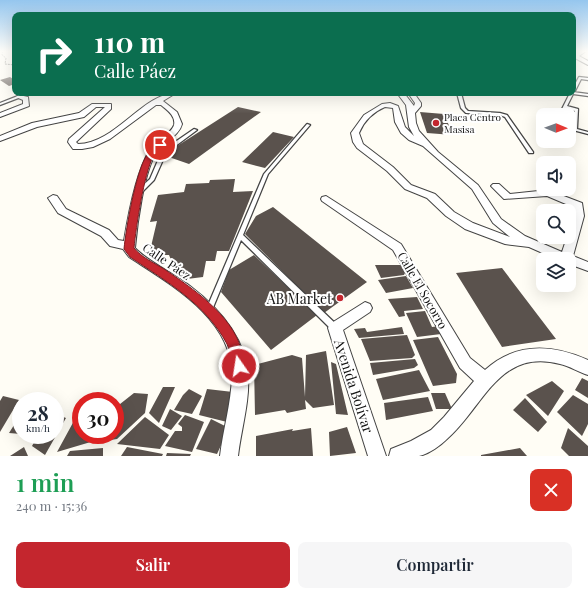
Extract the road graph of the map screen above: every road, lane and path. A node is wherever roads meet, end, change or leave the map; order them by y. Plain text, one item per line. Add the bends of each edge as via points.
1 (588, 79) edge
2 (576, 86) edge
3 (576, 93) edge
4 (588, 95) edge
5 (166, 96) edge
6 (403, 96) edge
7 (413, 96) edge
8 (460, 96) edge
9 (571, 96) edge
10 (19, 97) joint
11 (156, 103) junction
12 (0, 104) edge
13 (565, 106) joint
14 (571, 108) edge
15 (413, 110) junction
16 (576, 110) edge
17 (0, 115) edge
18 (576, 120) edge
19 (308, 125) dead end
20 (22, 130) junction
21 (195, 130) dead end
22 (576, 130) edge
23 (588, 133) edge
24 (0, 139) edge
25 (0, 145) edge
26 (427, 145) junction
27 (531, 152) dead end
28 (496, 186) dead end
29 (141, 190) junction
30 (53, 198) dead end
31 (326, 199) dead end
32 (241, 236) junction
33 (534, 244) junction
34 (129, 246) junction
35 (552, 252) edge
36 (570, 252) edge
37 (576, 262) edge
38 (588, 267) edge
39 (365, 308) dead end
40 (209, 310) junction
41 (335, 328) junction
42 (588, 368) edge
43 (485, 380) junction
44 (229, 456) edge
45 (377, 456) edge
46 (398, 456) edge

1 - 2 lane via 580,78
3 - 4 lane
5 - 11 street
6 - 15 street
7 - 15 street via 418,106
8 - 27 lane via 463,108 467,112 506,116
9 - 13 lane
10 - 12 lane
10 - 17 street via 26,98 26,105
11 - 20 street via 86,147 76,147 73,139 109,108 109,105 94,105 81,115
11 - 29 street, Calle Páez via 165,105 178,118 179,124 150,156
13 - 14 lane
15 - 26 street via 413,127
16 - 18 lane
19 - 32 lane via 266,174
20 - 24 street
20 - 25 street
21 - 29 lane via 164,152 152,180
22 - 23 lane
26 - 33 street via 482,194 497,220 507,230
26 - 33 street via 403,132 399,126 396,107 393,105 384,104 376,107 355,133 360,146 408,187 431,196 458,220 509,241
28 - 36 street via 508,197 548,193 578,205 579,216
29 - 34 street, Calle Páez
30 - 34 street via 62,211 105,233 114,243
31 - 43 street, Calle El Socorro via 397,247 465,363
32 - 40 lane
32 - 41 lane
33 - 35 street
34 - 40 street, Calle Páez via 134,254 184,287
37 - 38 street
39 - 41 street, Avenida Bolívar
40 - 44 street, Calle Páez via 230,338 238,357 239,392
41 - 45 street, Avenida Bolívar
42 - 43 street via 562,356 534,354 520,357
43 - 46 street via 458,415 437,436

